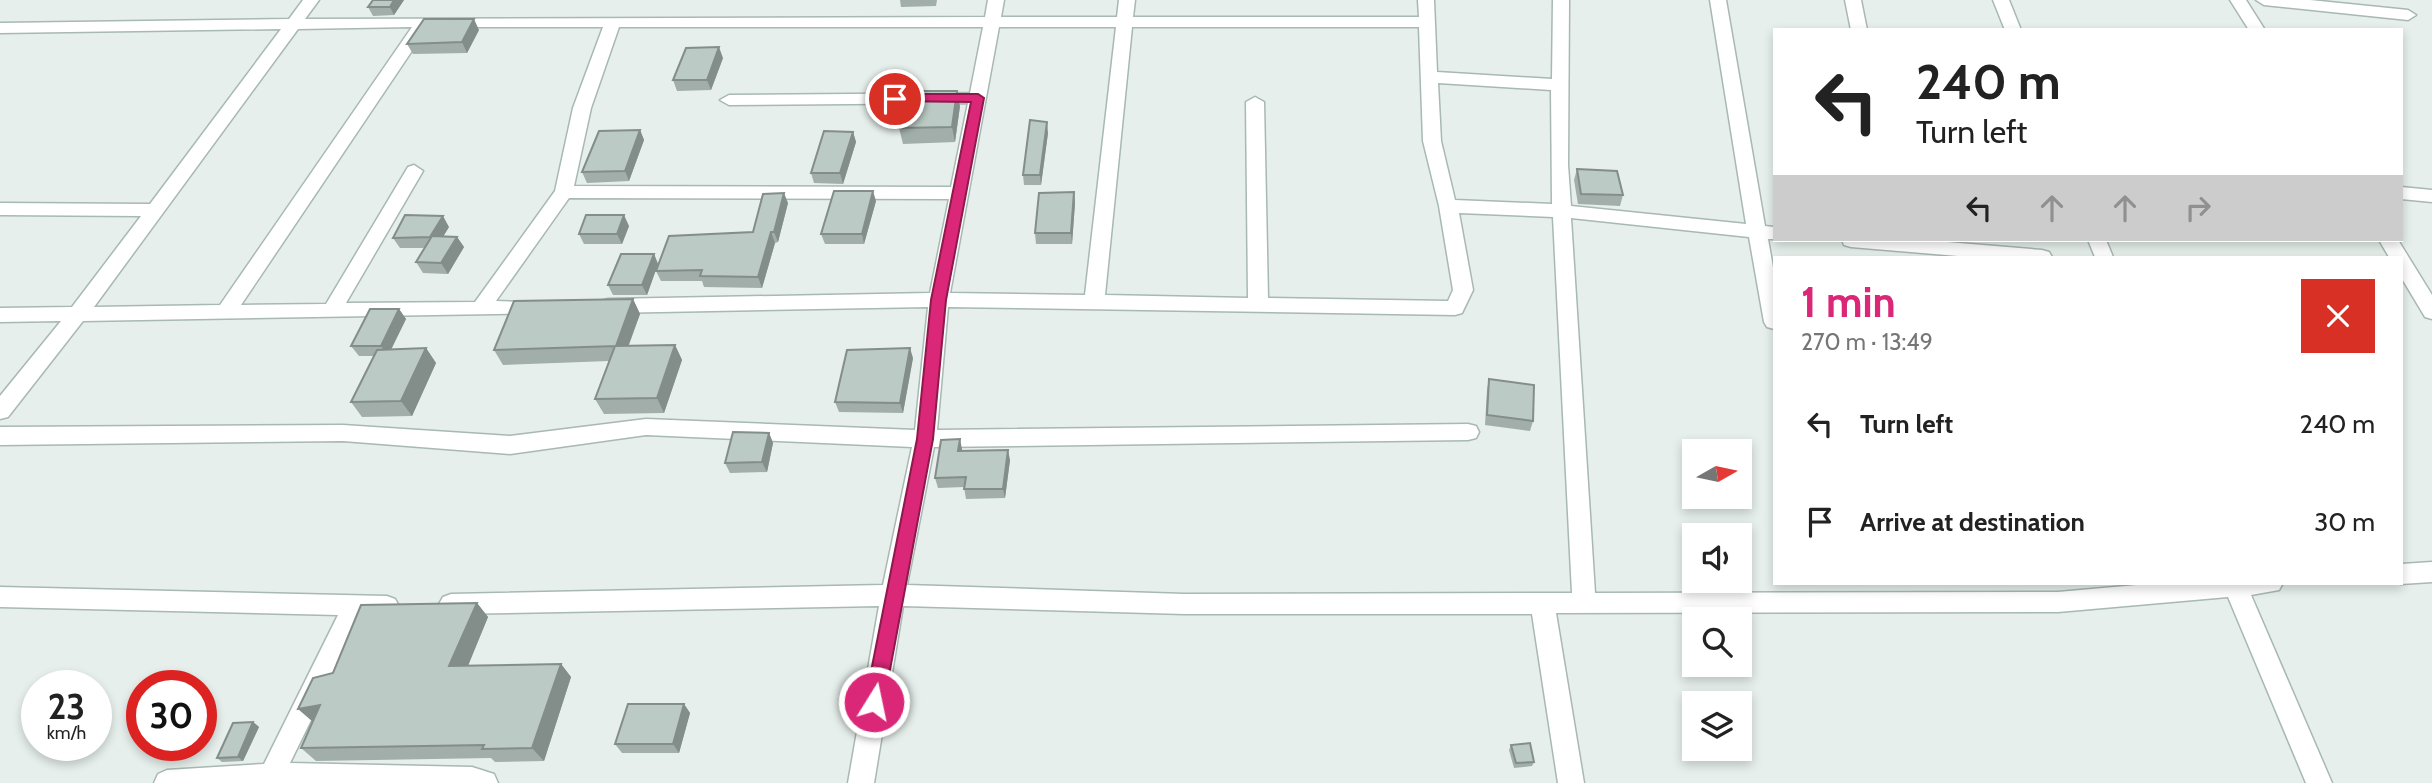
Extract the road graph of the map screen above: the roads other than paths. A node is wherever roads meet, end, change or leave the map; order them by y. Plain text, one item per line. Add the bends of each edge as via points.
1 (311, 0) edge
2 (1127, 0) edge
3 (1426, 0) edge
4 (1562, 0) edge
5 (1718, 0) edge
6 (1853, 0) edge
7 (2001, 0) edge
8 (2238, 0) edge
9 (2264, 0) edge
10 (995, 10) edge
11 (2408, 15) dead end
12 (1125, 21) junction
13 (423, 22) junction
14 (613, 22) junction
15 (1425, 22) junction
16 (293, 24) junction
17 (8, 28) edge
18 (1859, 28) edge
19 (2012, 28) edge
20 (2256, 28) edge
21 (0, 45) edge
22 (1428, 77) junction
23 (1560, 85) junction
24 (978, 98) junction
25 (729, 100) dead end
26 (1255, 102) dead end
27 (414, 171) dead end
28 (564, 192) junction
29 (960, 193) junction
30 (2403, 193) edge
31 (2432, 196) edge
32 (1448, 206) junction
33 (0, 209) edge
34 (155, 210) junction
35 (1561, 211) junction
36 (1766, 232) edge
37 (1870, 242) edge
38 (1927, 248) edge
39 (2029, 256) edge
40 (2403, 263) edge
41 (2403, 296) edge
42 (939, 300) junction
43 (1094, 302) junction
44 (2429, 302) edge
45 (1258, 303) junction
46 (564, 307) edge
47 (592, 307) edge
48 (480, 309) junction
49 (332, 311) junction
50 (1773, 311) edge
51 (226, 312) junction
52 (78, 314) junction
53 (0, 315) edge
54 (0, 411) edge
55 (1468, 432) dead end
56 (0, 436) edge
57 (925, 439) junction
58 (2432, 572) edge
59 (2403, 574) edge
60 (2212, 585) edge
61 (2235, 585) edge
62 (2054, 592) edge
63 (1825, 593) edge
64 (893, 595) junction
65 (0, 597) edge
66 (1542, 603) junction
67 (1584, 603) junction
68 (354, 607) junction
69 (278, 775) junction
70 (167, 783) edge
71 (485, 783) edge
72 (861, 783) edge
73 (1571, 783) edge
74 (2319, 783) edge

1 - 16 street
2 - 12 street
3 - 15 street
4 - 23 street
5 - 36 street
6 - 18 street
7 - 19 street
8 - 20 street
9 - 11 street
10 - 12 street
10 - 14 street
10 - 24 street
12 - 15 street
12 - 43 street
13 - 14 street
13 - 16 street
13 - 51 street
14 - 28 street via 582,108
15 - 22 street
16 - 17 street
16 - 34 street
17 - 21 street
22 - 23 street
22 - 32 street via 1432,141
23 - 35 street
24 - 25 street
24 - 29 street
26 - 45 street
27 - 49 street
28 - 29 street
28 - 48 street
29 - 42 street
30 - 31 street
32 - 35 street
32 - 45 street via 1463,290 1455,308
33 - 34 street
34 - 52 street
35 - 36 street
35 - 67 street
36 - 50 street
37 - 38 street
38 - 39 street
40 - 44 street
41 - 44 street
42 - 43 street
42 - 47 street
42 - 57 street
43 - 45 street
46 - 48 street
48 - 49 street
49 - 51 street
51 - 52 street
52 - 53 street
52 - 54 street
55 - 57 street
56 - 57 street via 343,433 510,445 646,427
57 - 64 street
58 - 59 street
60 - 62 street
61 - 74 street
62 - 63 street
63 - 67 street
64 - 66 street via 1184,604
64 - 68 street
64 - 72 street
65 - 68 street
66 - 67 street
66 - 73 street
68 - 69 street via 277,761
69 - 70 street
69 - 71 street

